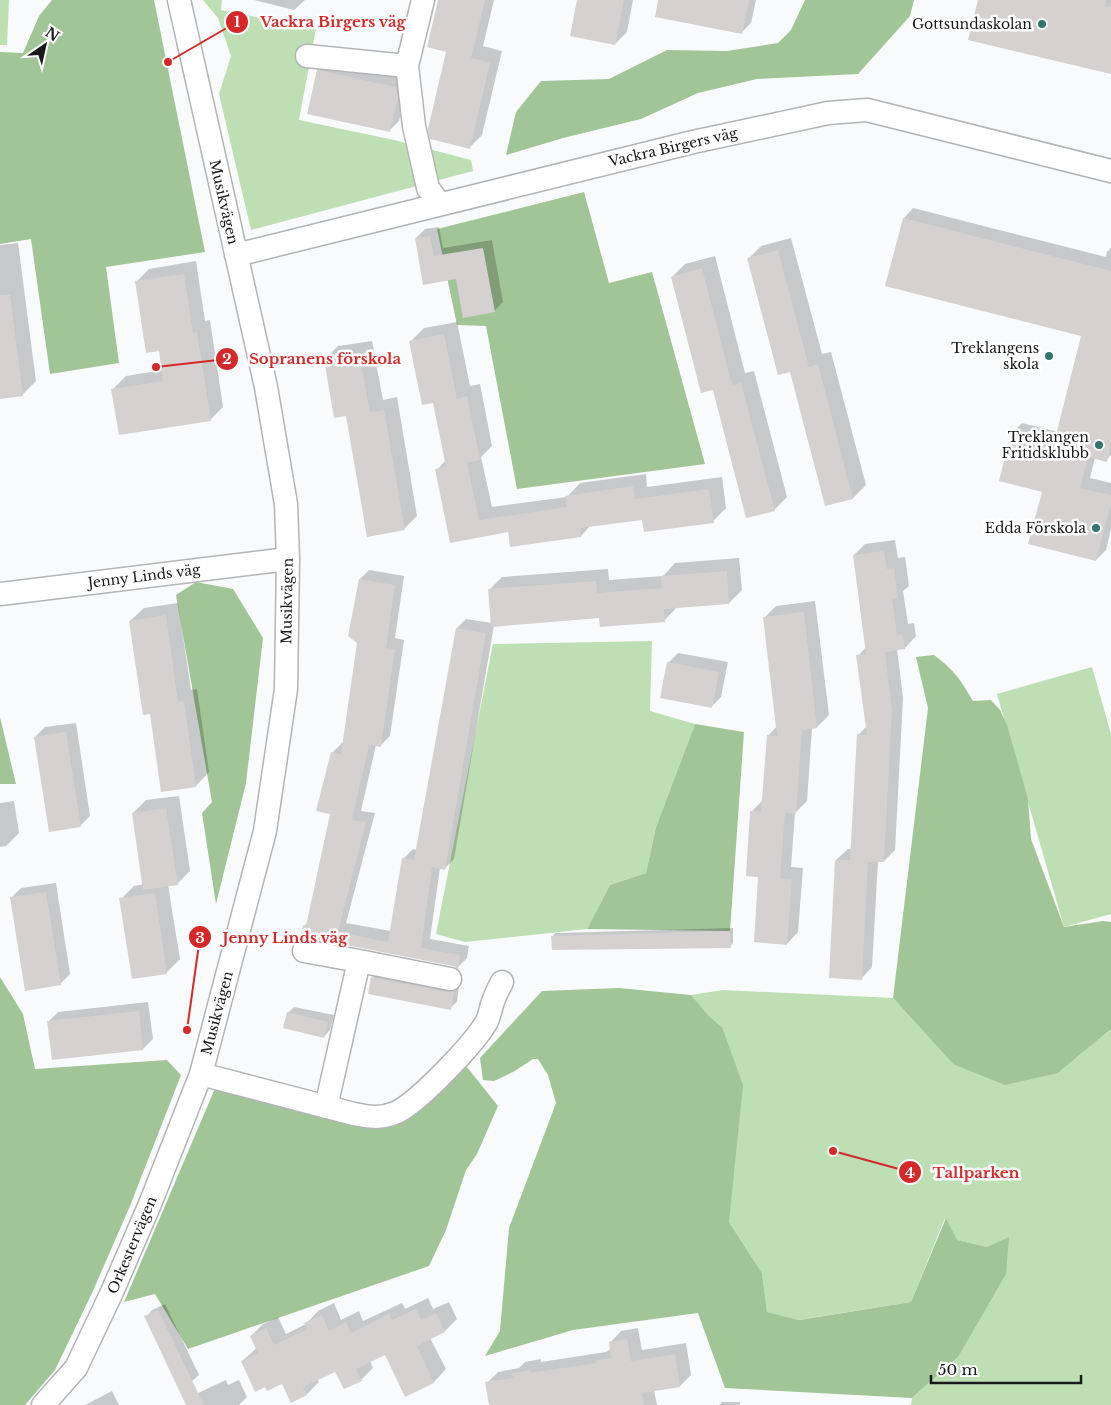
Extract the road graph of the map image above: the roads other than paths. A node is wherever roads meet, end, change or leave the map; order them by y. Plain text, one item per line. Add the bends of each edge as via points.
1 (179, 0) edge
2 (423, 0) edge
3 (307, 56) dead end
4 (407, 66) junction
5 (1111, 171) edge
6 (440, 204) junction
7 (236, 255) junction
8 (288, 559) junction
9 (0, 594) edge
10 (304, 951) dead end
11 (359, 960) junction
12 (450, 979) dead end
13 (502, 982) dead end
14 (201, 1074) junction
15 (326, 1107) junction
16 (43, 1405) edge

1 - 7 street, Musikvägen
2 - 4 street
3 - 4 street
4 - 6 street via 414,126 428,188
5 - 6 street, Vackra Birgers väg via 867,110 828,112
6 - 7 street, Vackra Birgers väg
7 - 8 street, Musikvägen via 266,387 286,504
8 - 9 street, Jenny Linds väg
8 - 14 street, Musikvägen via 286,689 265,831
10 - 11 street
11 - 12 street
11 - 15 street
13 - 15 street, Musikvägen via 486,1021 459,1057 403,1110 373,1118
14 - 15 street, Musikvägen
14 - 16 street, Orkestervägen via 150,1204 76,1368

